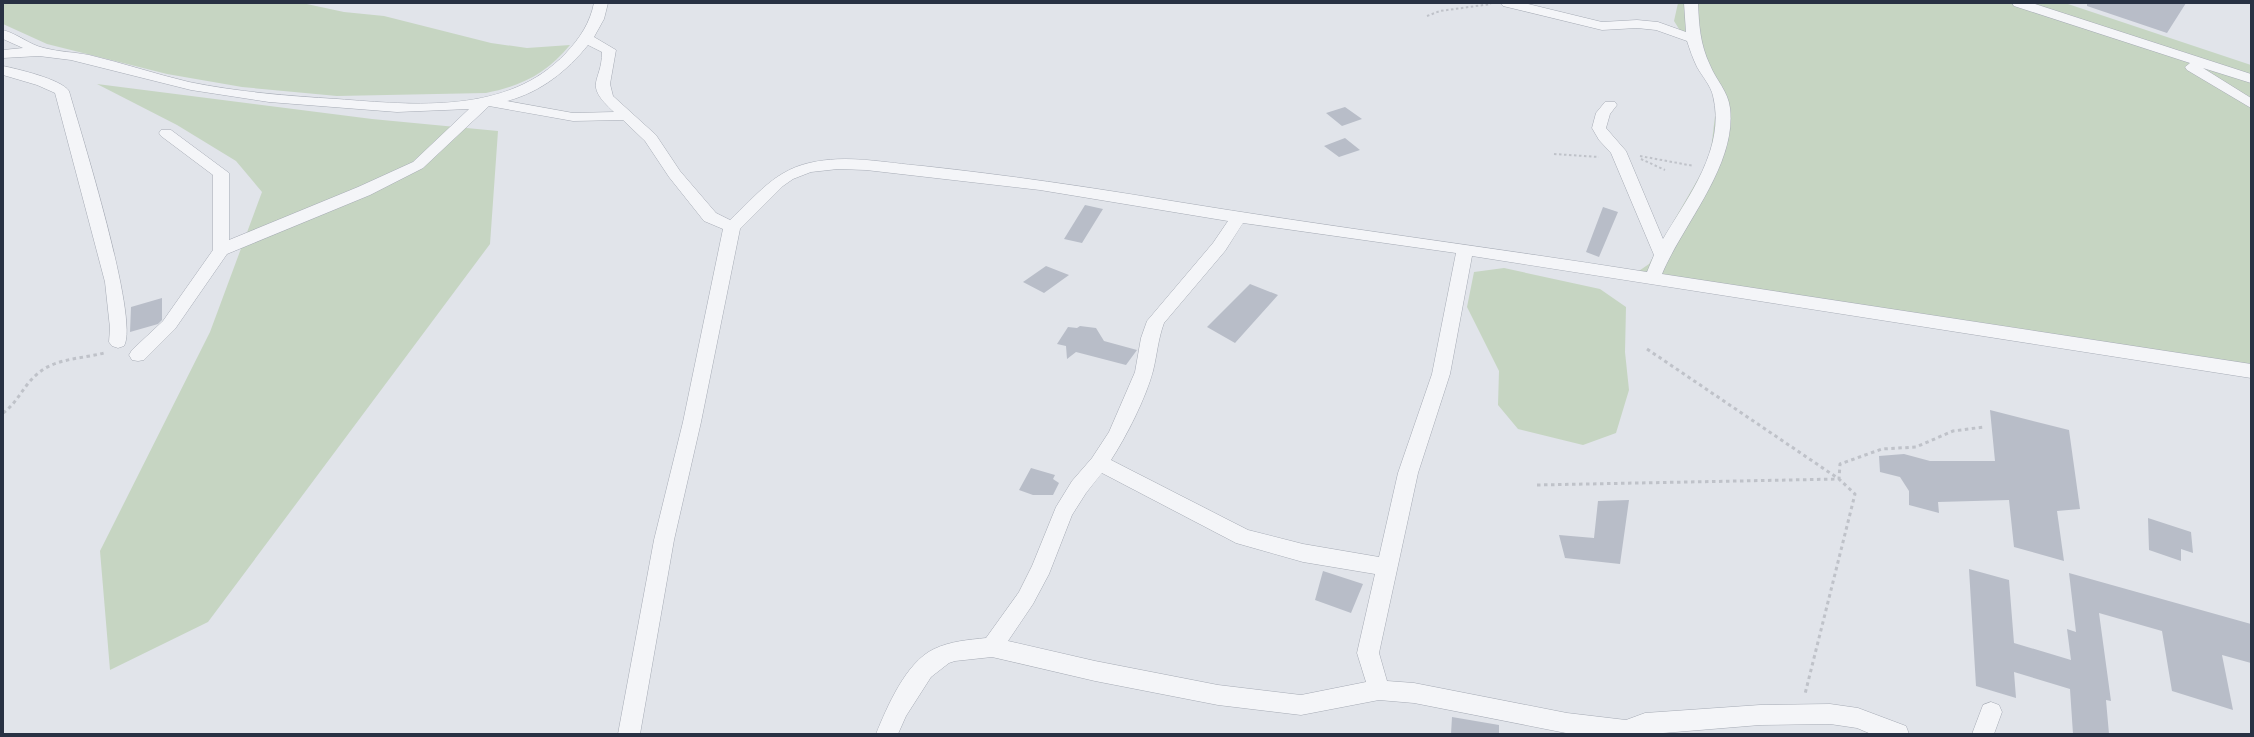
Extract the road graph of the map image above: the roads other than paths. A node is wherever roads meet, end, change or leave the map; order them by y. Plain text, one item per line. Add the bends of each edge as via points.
1 (601, 3) edge
2 (1508, 3) edge
3 (1691, 3) edge
4 (2019, 3) edge
5 (3, 34) edge
6 (588, 39) junction
7 (1693, 39) junction
8 (40, 52) junction
9 (2170, 53) junction
10 (3, 54) edge
11 (3, 70) edge
12 (2251, 79) edge
13 (486, 101) junction
14 (2251, 104) edge
15 (1610, 105) dead end
16 (626, 116) junction
17 (166, 134) dead end
18 (1239, 217) junction
19 (732, 226) junction
20 (1465, 249) junction
21 (221, 250) junction
22 (1662, 255) junction
23 (1652, 279) junction
24 (118, 342) road end
25 (138, 356) dead end
26 (2251, 370) edge
27 (1099, 463) junction
28 (1388, 567) junction
29 (992, 647) junction
30 (1379, 690) junction
31 (1991, 712) dead end
32 (1627, 732) edge
33 (629, 734) edge
34 (887, 734) edge
35 (1898, 734) edge
36 (1983, 734) edge

1 - 6 street
2 - 7 street via 1602,26 1658,26
3 - 7 street
4 - 9 street
5 - 8 street
6 - 13 street via 563,65 538,83 513,95
6 - 16 street via 609,50 610,57 602,79 602,89 607,98
7 - 22 street via 1703,66 1720,94 1723,109 1722,130 1712,169
8 - 10 street
8 - 13 street via 86,59 171,82 221,92 365,106 429,107
9 - 12 street
9 - 14 street
11 - 24 street via 42,82 62,92 113,282 119,328
13 - 16 street via 574,117
13 - 21 street via 418,165
15 - 22 street via 1603,113 1599,128 1618,151
16 - 19 street via 642,127 674,174 710,216
17 - 21 street via 221,173
18 - 19 street via 977,176 828,165 792,172 780,178 748,213
18 - 20 street
18 - 27 street via 1219,247 1156,321 1144,372 1117,435
19 - 33 street via 692,422 664,540
20 - 23 street
20 - 28 street via 1441,374 1408,473
21 - 25 street via 169,325
22 - 23 street
23 - 26 street via 2070,345
27 - 28 street via 1243,537 1303,553
27 - 29 street via 1079,487 1063,513 1042,568 1026,598
28 - 30 street via 1368,653
29 - 30 street via 1095,671 1211,693 1301,705
29 - 34 street via 955,651 941,656 923,670 896,710
30 - 32 street via 1414,693
31 - 36 street
32 - 35 street via 1645,724 1760,715 1830,714 1858,718

